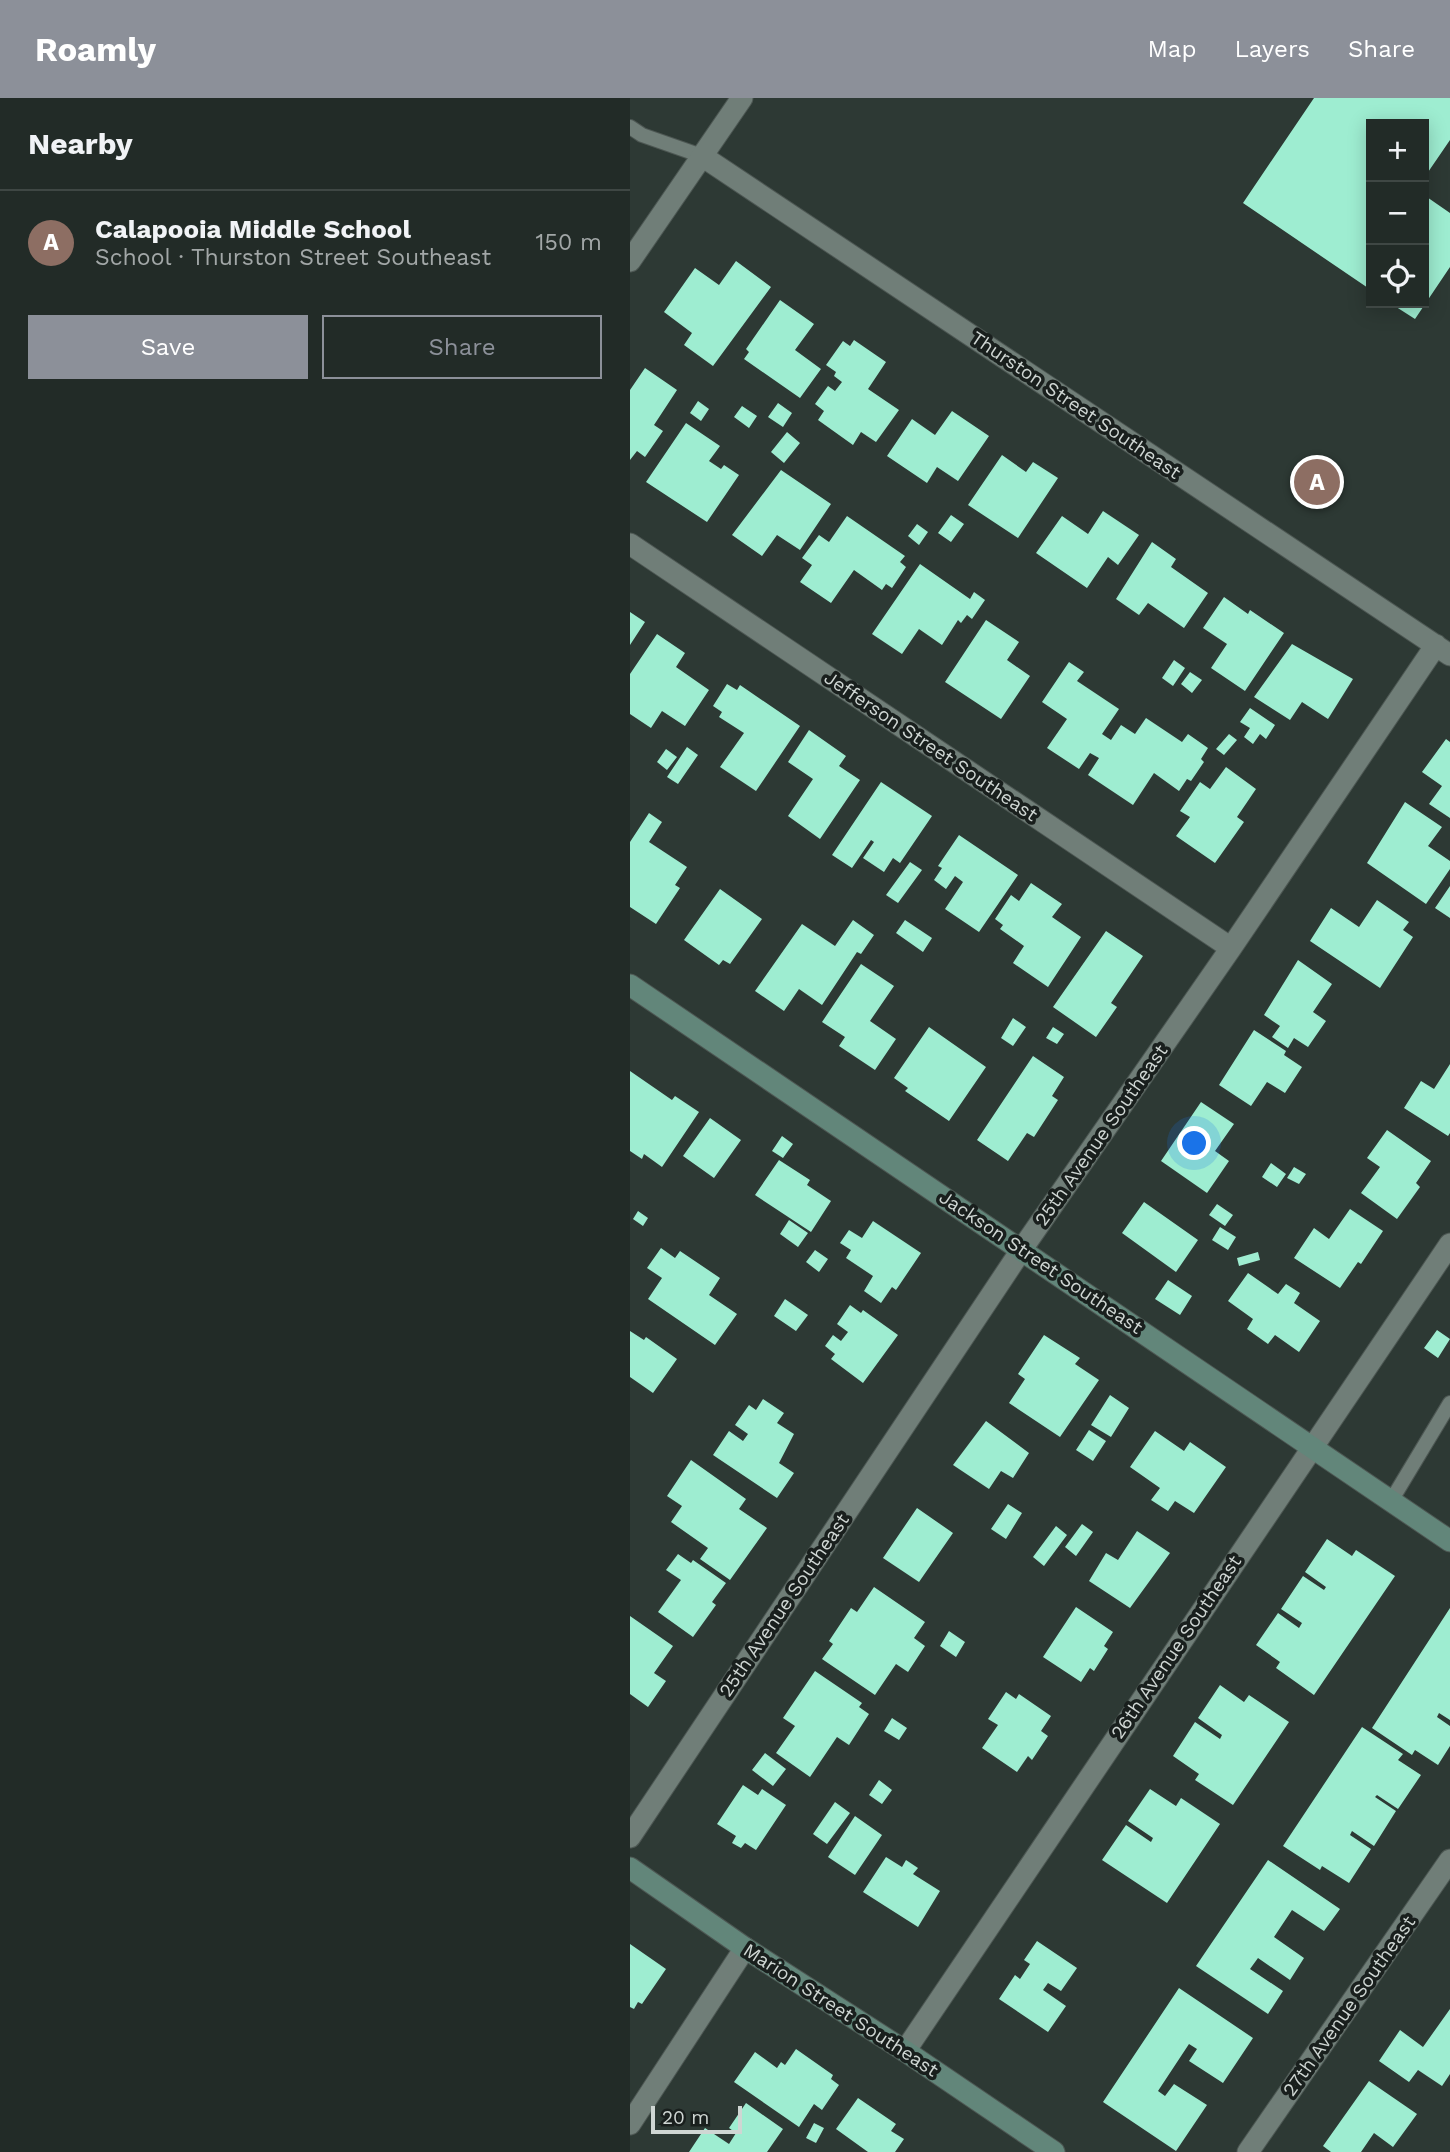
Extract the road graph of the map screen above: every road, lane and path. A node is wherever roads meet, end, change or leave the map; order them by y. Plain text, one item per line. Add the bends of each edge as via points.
1 (742, 98) edge
2 (630, 127) edge
3 (702, 156) junction
4 (630, 261) edge
5 (630, 544) edge
6 (1443, 650) edge
7 (1231, 948) junction
8 (630, 985) edge
9 (1450, 1244) edge
10 (1022, 1249) junction
11 (1450, 1403) edge
12 (1311, 1446) junction
13 (1391, 1500) junction
14 (1450, 1541) edge
15 (630, 1836) edge
16 (1450, 1860) edge
17 (630, 1868) edge
18 (745, 1948) junction
19 (905, 2051) junction
20 (630, 2124) edge
21 (1049, 2150) edge
22 (1248, 2152) edge

1 - 3 street
2 - 3 lane
3 - 4 street
3 - 6 street, Thurston Street Southeast
5 - 7 street, Jefferson Street Southeast
6 - 7 street, 25th Avenue Southeast
7 - 10 street, 25th Avenue Southeast
8 - 10 street, Jackson Street Southeast
9 - 12 street, 26th Avenue Southeast
10 - 12 street, Jackson Street Southeast
10 - 15 street, 25th Avenue Southeast
11 - 13 lane
12 - 13 street, Jackson Street Southeast
12 - 19 street, 26th Avenue Southeast
13 - 14 street, Jackson Street Southeast
16 - 22 street, 27th Avenue Southeast
17 - 18 street, Marion Street Southeast
18 - 19 street, Marion Street Southeast
18 - 20 street
19 - 21 street, Marion Street Southeast

